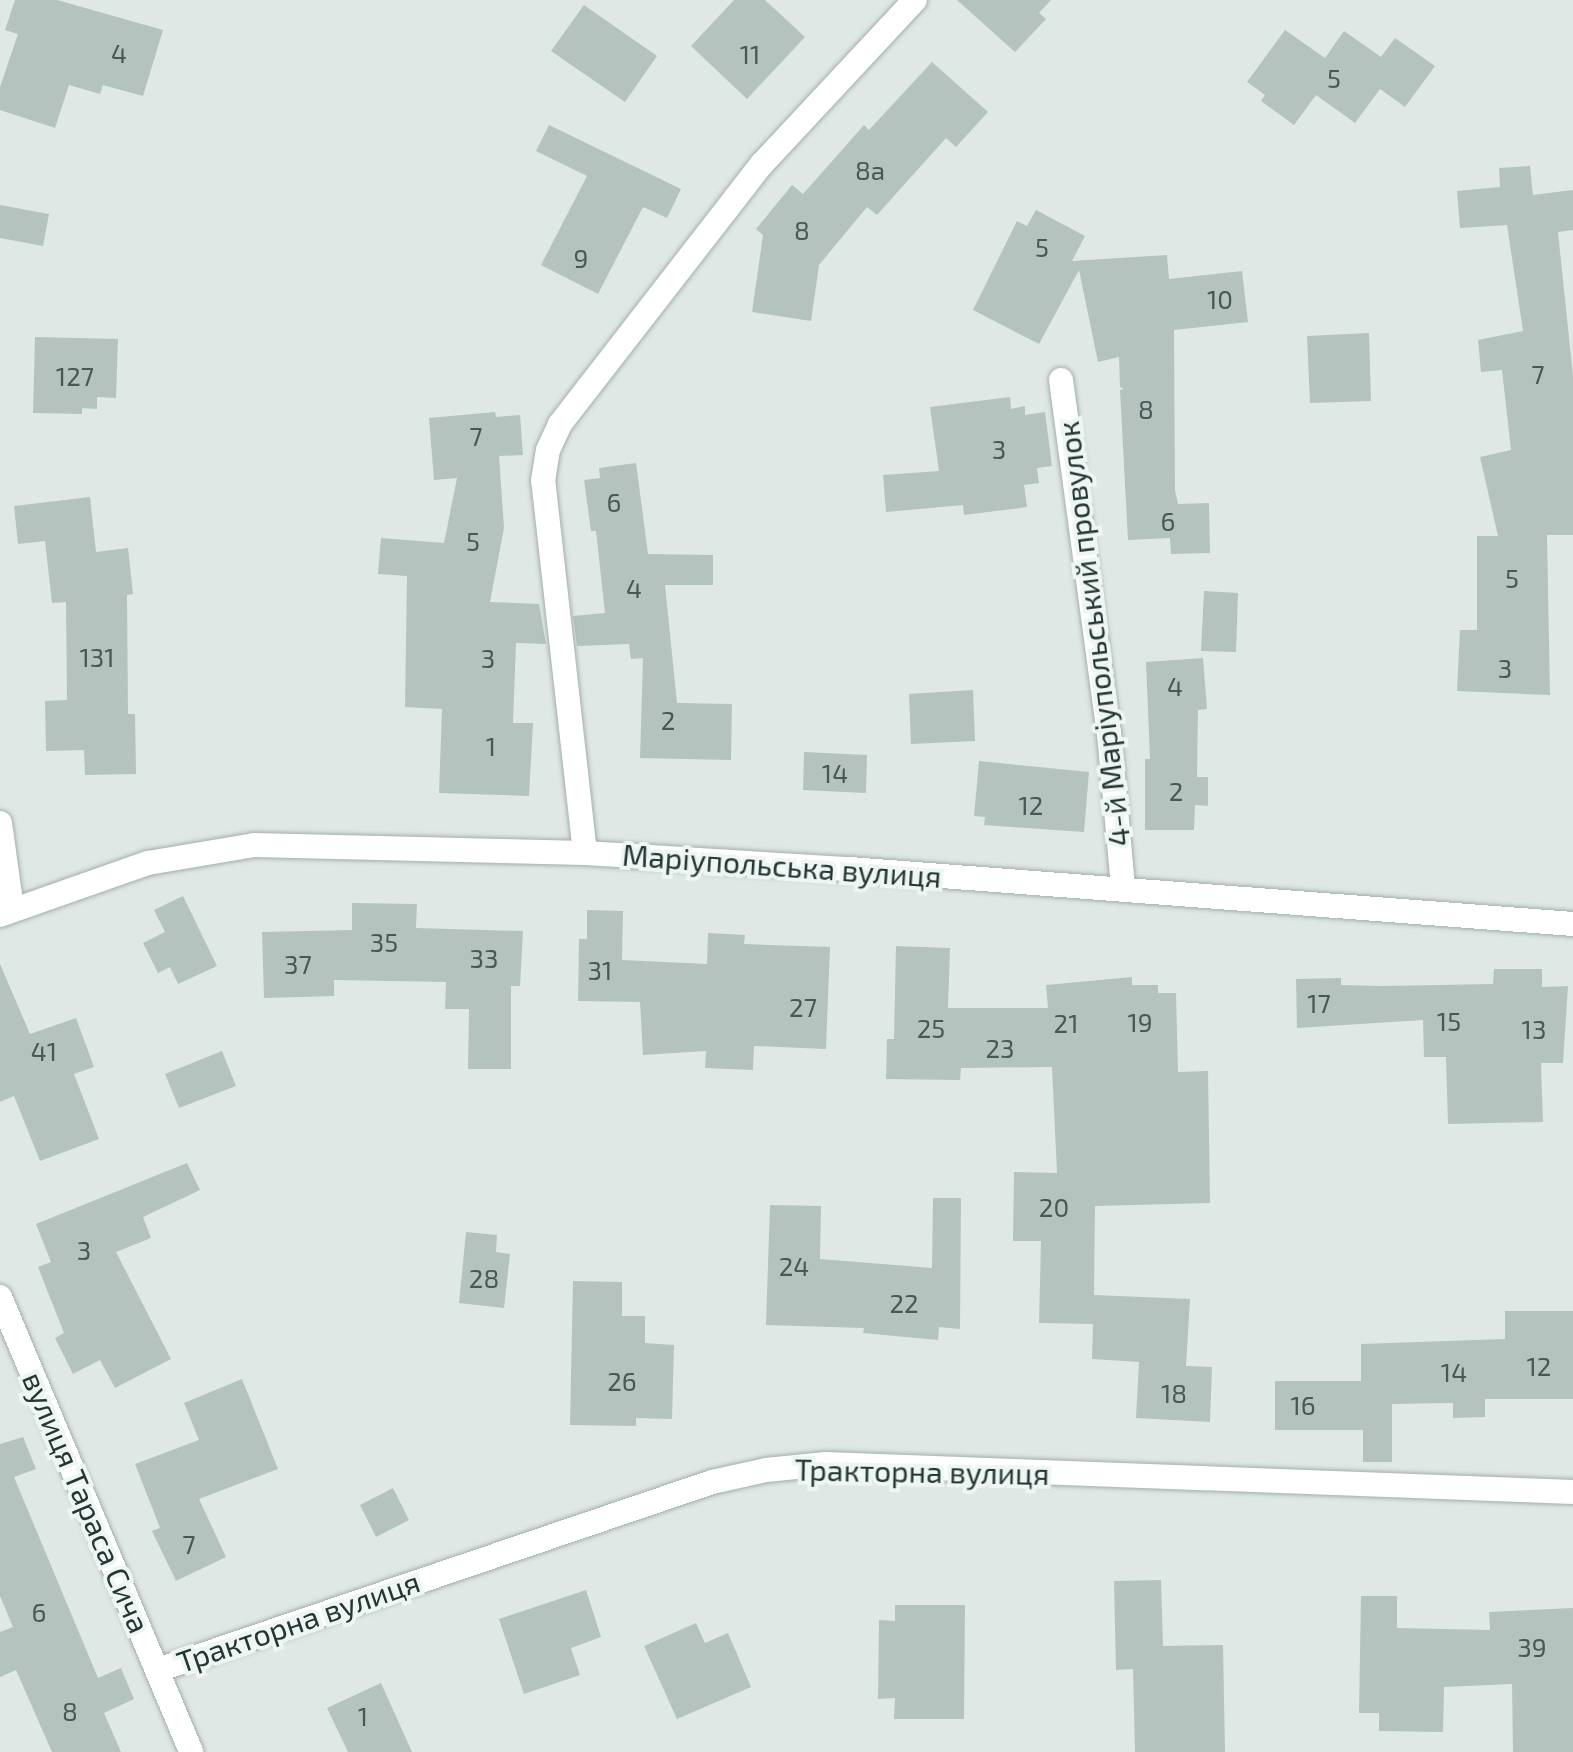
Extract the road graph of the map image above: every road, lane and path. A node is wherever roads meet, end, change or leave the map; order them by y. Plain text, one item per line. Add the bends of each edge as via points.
1 (915, 0) edge
2 (1061, 380) dead end
3 (0, 823) edge
4 (585, 853) junction
5 (1123, 888) junction
6 (6, 912) edge
7 (1573, 924) edge
8 (0, 1297) edge
9 (1573, 1492) edge
10 (158, 1670) junction
11 (191, 1752) edge

1 - 4 street via 762,164 560,424 548,450 543,481
2 - 5 street, 4-й Маріупольський провулок via 1109,733
3 - 6 street
4 - 5 street, Маріупольська вулиця
4 - 6 street, Маріупольська вулиця via 254,845 148,863
5 - 7 street, Маріупольська вулиця
8 - 10 street, вулиця Тараса Сича
9 - 10 street, Тракторна вулиця via 826,1464 766,1470 712,1482
10 - 11 street, вулиця Тараса Сича

